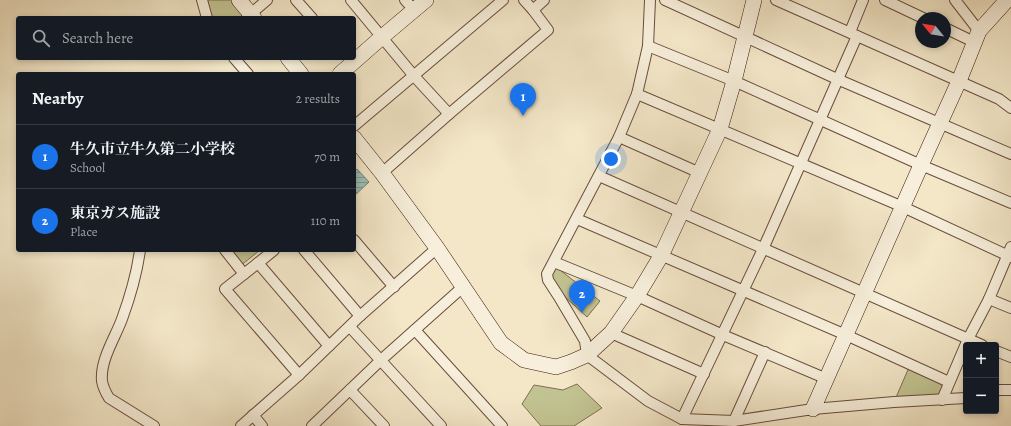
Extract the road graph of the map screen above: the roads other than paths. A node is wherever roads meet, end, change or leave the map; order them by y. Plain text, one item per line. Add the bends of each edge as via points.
1 (202, 0) edge
2 (239, 0) edge
3 (267, 0) edge
4 (296, 0) edge
5 (351, 0) edge
6 (426, 0) edge
7 (503, 0) edge
8 (524, 0) edge
9 (544, 0) edge
10 (650, 0) edge
11 (664, 0) edge
12 (754, 0) edge
13 (776, 0) edge
14 (863, 0) edge
15 (885, 0) edge
16 (955, 0) edge
17 (1007, 0) edge
18 (410, 5) edge
19 (533, 10) junction
20 (915, 14) edge
21 (207, 16) edge
22 (250, 16) edge
23 (310, 16) edge
24 (951, 30) edge
25 (853, 34) junction
26 (745, 36) junction
27 (976, 36) junction
28 (382, 37) junction
29 (648, 46) junction
30 (356, 56) edge
31 (236, 60) edge
32 (290, 60) edge
33 (349, 61) edge
34 (246, 72) edge
35 (299, 72) edge
36 (341, 72) edge
37 (414, 76) junction
38 (837, 79) junction
39 (734, 81) junction
40 (959, 81) junction
41 (637, 94) junction
42 (1011, 108) edge
43 (449, 114) junction
44 (820, 118) junction
45 (356, 124) edge
46 (940, 124) junction
47 (720, 129) junction
48 (620, 137) junction
49 (356, 145) edge
50 (1011, 154) edge
51 (800, 164) junction
52 (921, 165) junction
53 (382, 173) junction
54 (700, 173) junction
55 (599, 176) junction
56 (1011, 203) edge
57 (903, 207) junction
58 (681, 214) junction
59 (577, 219) junction
60 (356, 242) edge
61 (437, 248) junction
62 (763, 249) junction
63 (140, 252) edge
64 (227, 252) edge
65 (272, 252) edge
66 (306, 252) edge
67 (1010, 253) edge
68 (661, 256) junction
69 (554, 262) junction
70 (258, 263) junction
71 (244, 274) junction
72 (464, 286) junction
73 (394, 287) junction
74 (743, 291) junction
75 (864, 294) junction
76 (637, 296) junction
77 (989, 299) junction
78 (1011, 308) edge
79 (360, 316) junction
80 (350, 327) junction
81 (415, 330) junction
82 (611, 333) junction
83 (723, 335) junction
84 (846, 335) junction
85 (968, 339) junction
86 (975, 342) edge
87 (329, 346) junction
88 (765, 352) junction
89 (999, 352) edge
90 (587, 355) junction
91 (1011, 358) edge
92 (381, 360) junction
93 (299, 374) junction
94 (704, 374) junction
95 (827, 379) junction
96 (949, 382) junction
97 (350, 390) junction
98 (999, 390) edge
99 (1011, 390) edge
100 (963, 398) edge
101 (942, 400) junction
102 (813, 410) junction
103 (253, 415) junction
104 (682, 419) junction
105 (734, 421) junction
106 (318, 424) edge
107 (154, 426) edge
108 (240, 426) edge
109 (262, 426) edge
110 (384, 426) edge
111 (441, 426) edge
112 (502, 426) edge

1 - 21 street
2 - 22 street
3 - 22 street
4 - 23 street
5 - 28 street
6 - 18 street
7 - 37 street
8 - 19 street
9 - 19 street
10 - 29 street
11 - 26 street
12 - 26 street
13 - 25 street
14 - 25 street
15 - 20 street
16 - 27 street
17 - 27 street
18 - 28 street
19 - 43 street via 548,30
24 - 27 street
25 - 38 street
25 - 40 street
26 - 38 street
26 - 39 street
27 - 40 street
28 - 30 street
28 - 37 street
29 - 39 street
29 - 41 street
31 - 34 street
32 - 35 street
33 - 36 street
37 - 43 street
37 - 45 street
38 - 44 street
38 - 46 street
39 - 44 street
39 - 47 street
40 - 42 street via 999,99
40 - 46 street
41 - 47 street
41 - 48 street
43 - 53 street
44 - 51 street
44 - 52 street
46 - 50 street
46 - 52 street
47 - 51 street
47 - 54 street
48 - 54 street
48 - 55 street
49 - 53 street
51 - 57 street
51 - 62 street
52 - 56 street
52 - 57 street
53 - 61 street
54 - 58 street
55 - 58 street
55 - 59 street
57 - 67 street
57 - 75 street
58 - 62 street
58 - 68 street
59 - 68 street
59 - 69 street
60 - 73 street
61 - 72 street
61 - 73 street
62 - 74 street
62 - 75 street
63 - 107 street via 122,319 105,362 102,380 109,398
64 - 71 street
65 - 70 street
66 - 79 street
67 - 77 street
68 - 74 street
68 - 76 street
69 - 76 street
69 - 90 street via 547,274 548,280 578,328
70 - 71 street
70 - 87 street
71 - 93 street via 225,289
72 - 81 street
72 - 90 street via 501,343 524,360 556,367
73 - 79 street
74 - 83 street
74 - 84 street
75 - 84 street
75 - 85 street
76 - 82 street
76 - 83 street
77 - 78 street
77 - 85 street
79 - 80 street
80 - 87 street
80 - 92 street
81 - 92 street
81 - 112 street
82 - 90 street
82 - 94 street
83 - 88 street
83 - 94 street
84 - 95 street
84 - 96 street
85 - 86 street
85 - 96 street
87 - 93 street
88 - 95 street
88 - 105 street
89 - 91 street
90 - 104 street via 648,401
92 - 97 street
92 - 111 street
93 - 103 street
94 - 104 street
95 - 102 street
96 - 101 street
97 - 106 street
97 - 110 street
98 - 99 street
100 - 101 street
101 - 102 street
102 - 105 street
103 - 108 street
103 - 109 street
104 - 105 street

